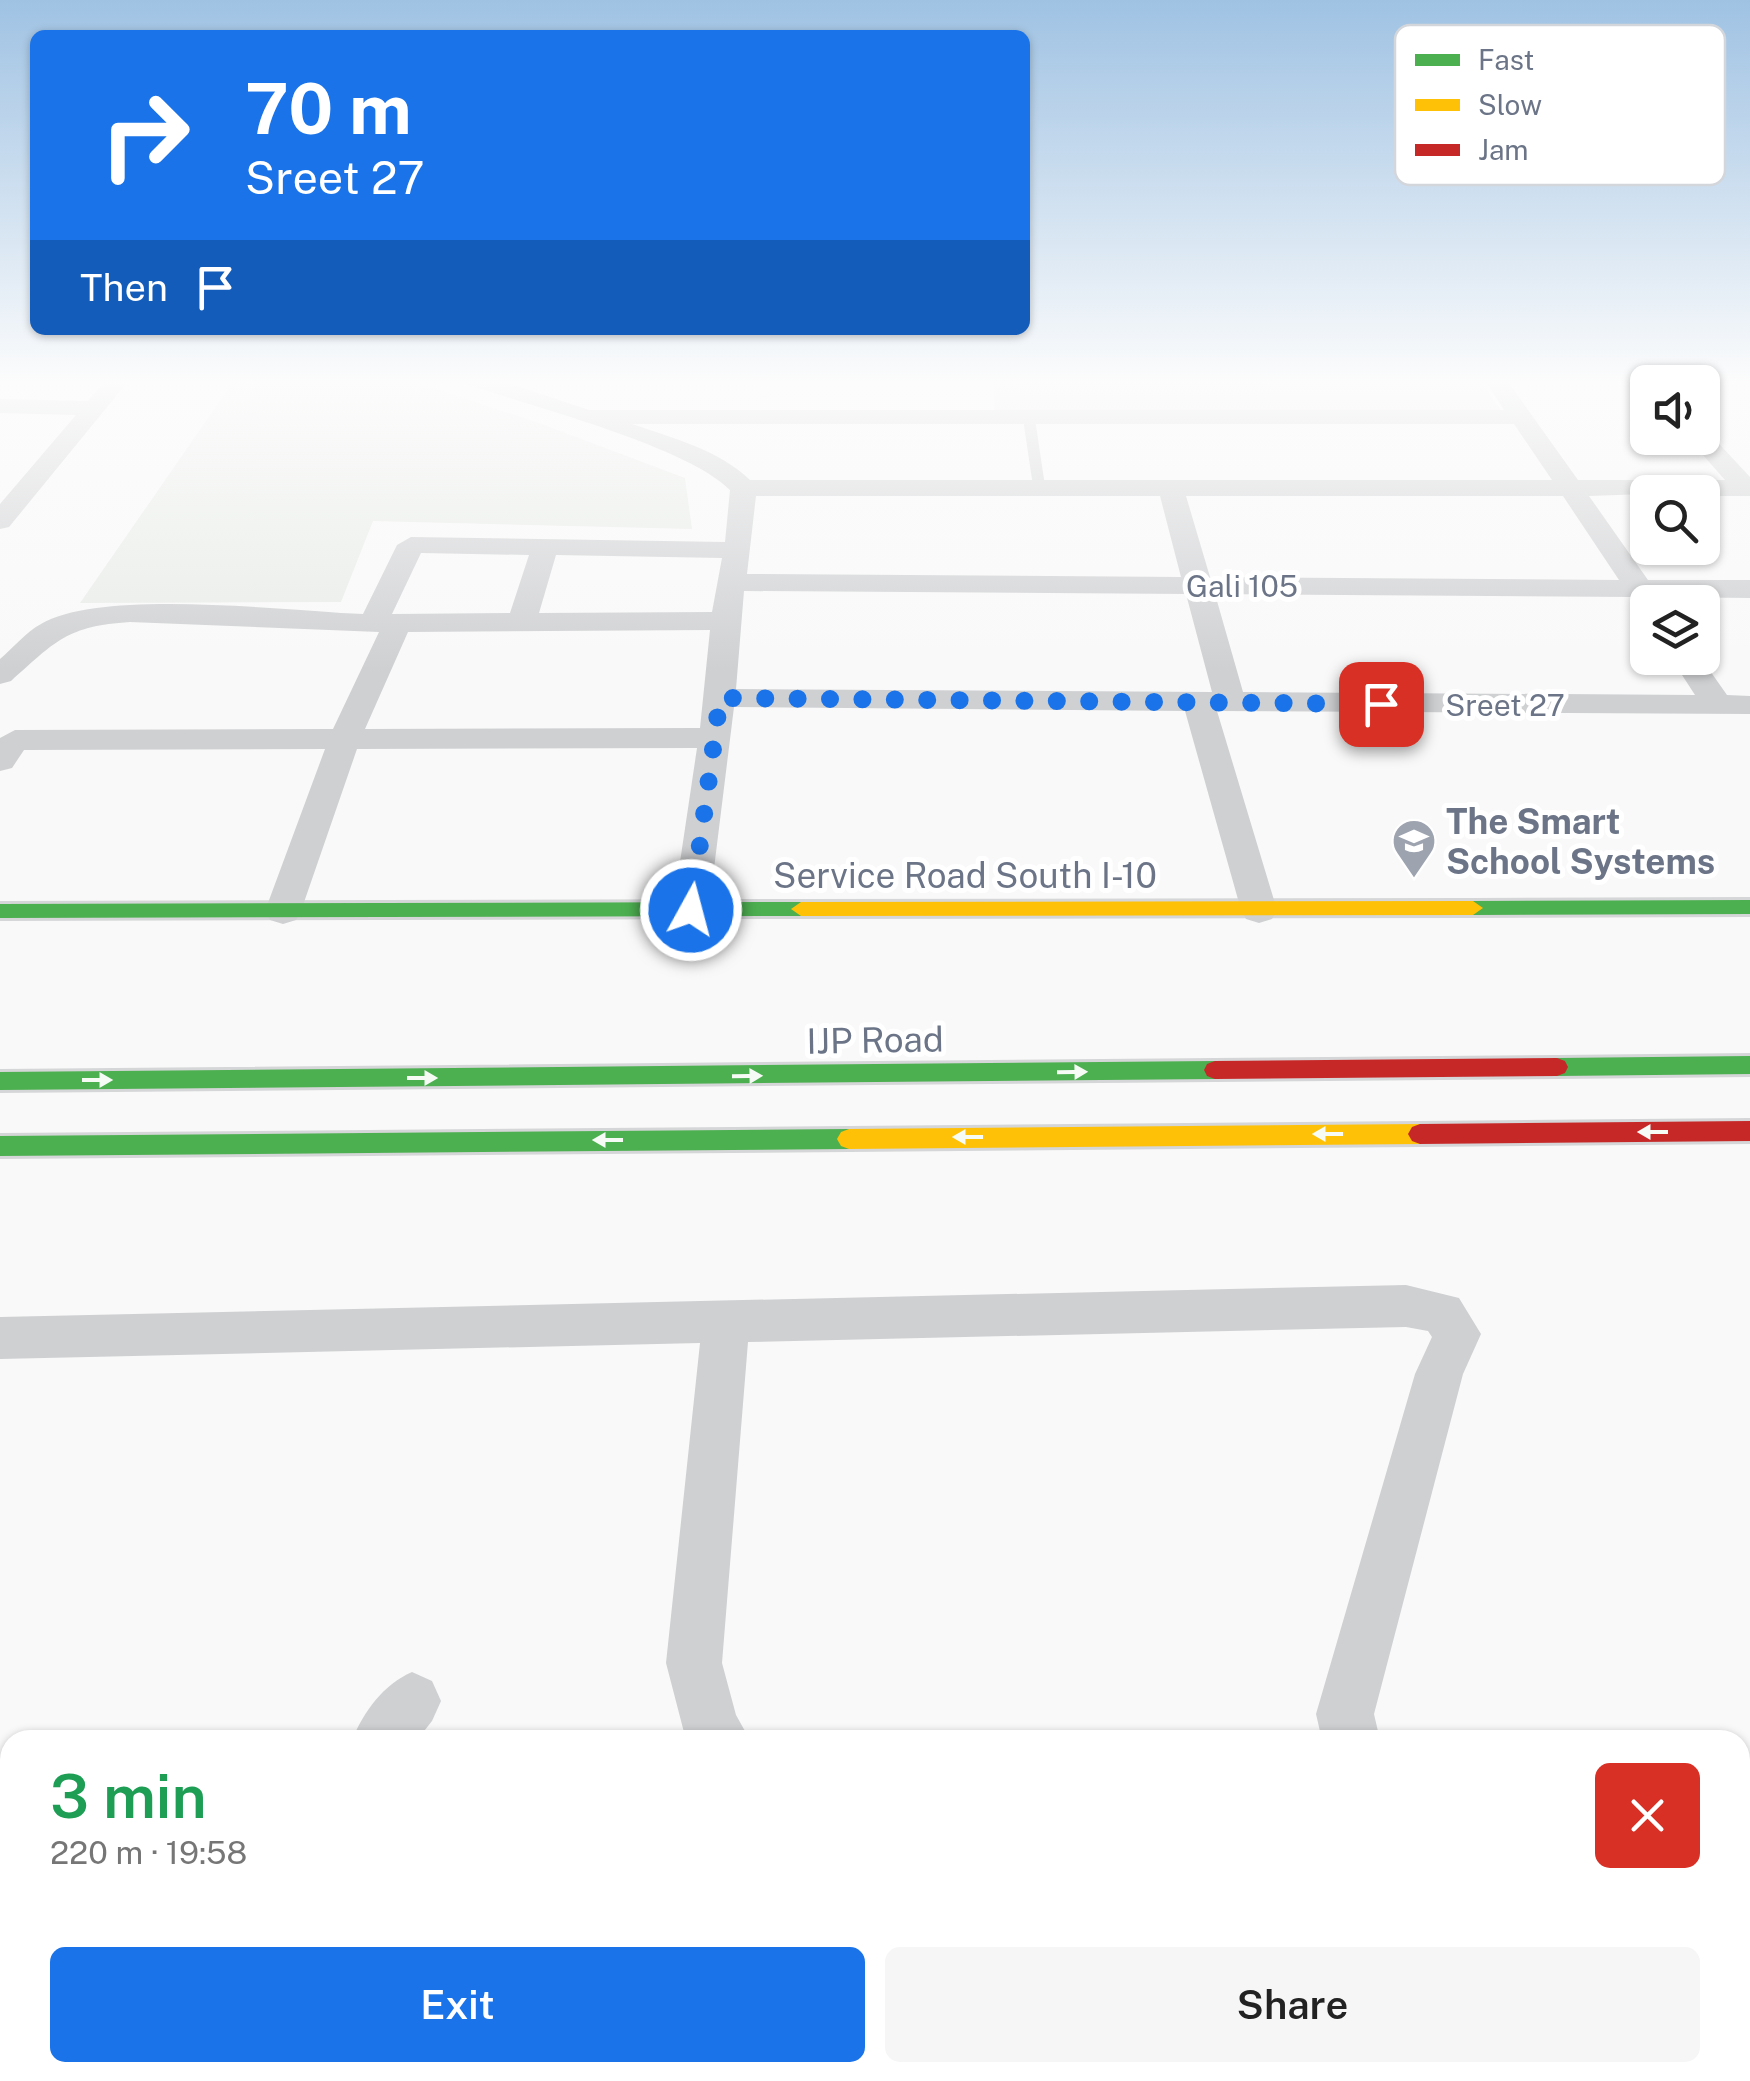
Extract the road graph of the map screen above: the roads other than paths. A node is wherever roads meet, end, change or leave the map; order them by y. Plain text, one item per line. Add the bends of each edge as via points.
1 (37, 476) edge
2 (731, 476) edge
3 (1038, 476) edge
4 (1563, 476) edge
5 (1039, 486) junction
6 (1170, 486) junction
7 (1570, 486) junction
8 (743, 488) junction
9 (1748, 488) edge
10 (0, 522) edge
11 (545, 547) junction
12 (738, 550) junction
13 (735, 582) junction
14 (1638, 585) edge
15 (1200, 586) junction
16 (1750, 589) edge
17 (1720, 591) edge
18 (1630, 595) edge
19 (726, 621) junction
20 (522, 622) junction
21 (385, 623) junction
22 (0, 675) edge
23 (1703, 675) edge
24 (720, 698) junction
25 (1215, 704) junction
26 (1734, 706) edge
27 (345, 738) junction
28 (712, 738) junction
29 (0, 761) edge
30 (1750, 907) edge
31 (691, 910) junction
32 (1259, 910) junction
33 (0, 911) edge
34 (283, 911) junction
35 (1750, 1065) edge
36 (0, 1081) edge
37 (1750, 1131) edge
38 (0, 1146) edge
39 (726, 1323) junction
40 (0, 1338) edge
41 (711, 1730) edge
42 (1349, 1730) edge

1 - 10 street
2 - 8 street
3 - 5 lane
4 - 7 street
5 - 6 street
5 - 8 street
6 - 7 street
6 - 15 street
7 - 9 street
7 - 14 street
8 - 12 street
11 - 12 street
11 - 20 street
11 - 21 street via 411,545
12 - 13 street
13 - 15 street, Gali 105
13 - 19 street
15 - 18 street, Gali 105
15 - 25 street
16 - 17 street, Gali 105
19 - 20 street
19 - 24 street
20 - 21 street
21 - 22 street via 87,616 51,630
21 - 27 street
23 - 26 street
24 - 25 street, Sreet 27
24 - 28 street
25 - 26 street, Sreet 27
25 - 32 street
27 - 28 street
27 - 29 street via 15,740
27 - 34 street
28 - 31 street
30 - 32 main road, Service Road South I-10
31 - 32 main road, Service Road South I-10
31 - 34 main road, Service Road South I-10
33 - 34 main road, Service Road South I-10
36 -> 35 main road, IJP Road via 660,1085
37 -> 38 main road via 656,1132
39 - 40 street
39 - 41 street via 694,1663
39 - 42 street via 1406,1306 1442,1314 1456,1334 1439,1374 1345,1714

